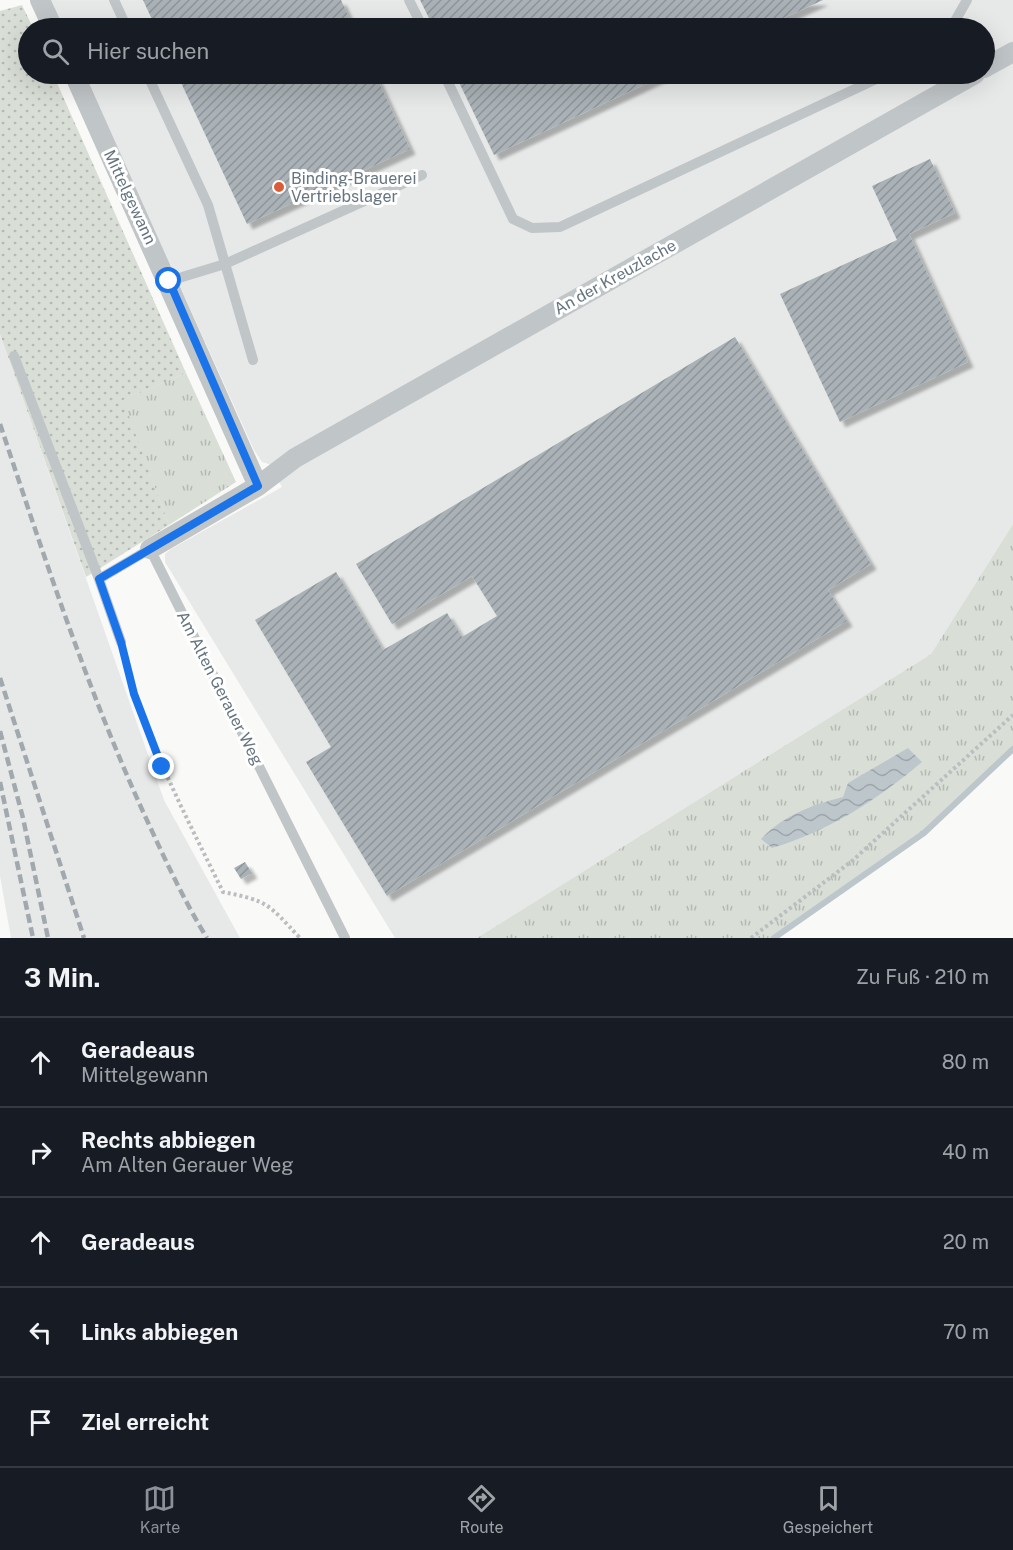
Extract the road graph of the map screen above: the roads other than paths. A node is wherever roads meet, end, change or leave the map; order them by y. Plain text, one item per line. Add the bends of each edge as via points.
1 (40, 0) edge
2 (114, 0) edge
3 (410, 0) edge
4 (967, 0) edge
5 (48, 18) edge
6 (122, 18) edge
7 (418, 18) edge
8 (957, 18) edge
9 (1013, 52) edge
10 (995, 62) edge
11 (79, 84) edge
12 (152, 84) edge
13 (449, 84) edge
14 (866, 84) edge
15 (957, 84) edge
16 (422, 175) dead end
17 (225, 264) junction
18 (169, 281) junction
19 (14, 356) dead end
20 (253, 360) dead end
21 (258, 486) junction
22 (150, 549) junction
23 (99, 579) junction
24 (121, 642) road end
25 (345, 938) edge

1 - 5 street
2 - 6 lane
3 - 7 lane
4 - 8 lane
9 - 10 street
11 - 18 street, Mittelgewann
12 - 17 lane via 208,205
13 - 14 lane via 513,219 532,228 560,227
15 - 21 street, An der Kreuzlache via 296,458
16 - 17 lane
17 - 18 lane
17 - 20 lane
18 - 21 street, Mittelgewann
19 - 23 lane
21 - 22 street
22 - 23 lane
22 - 25 lane, Am Alten Gerauer Weg
23 - 24 lane

